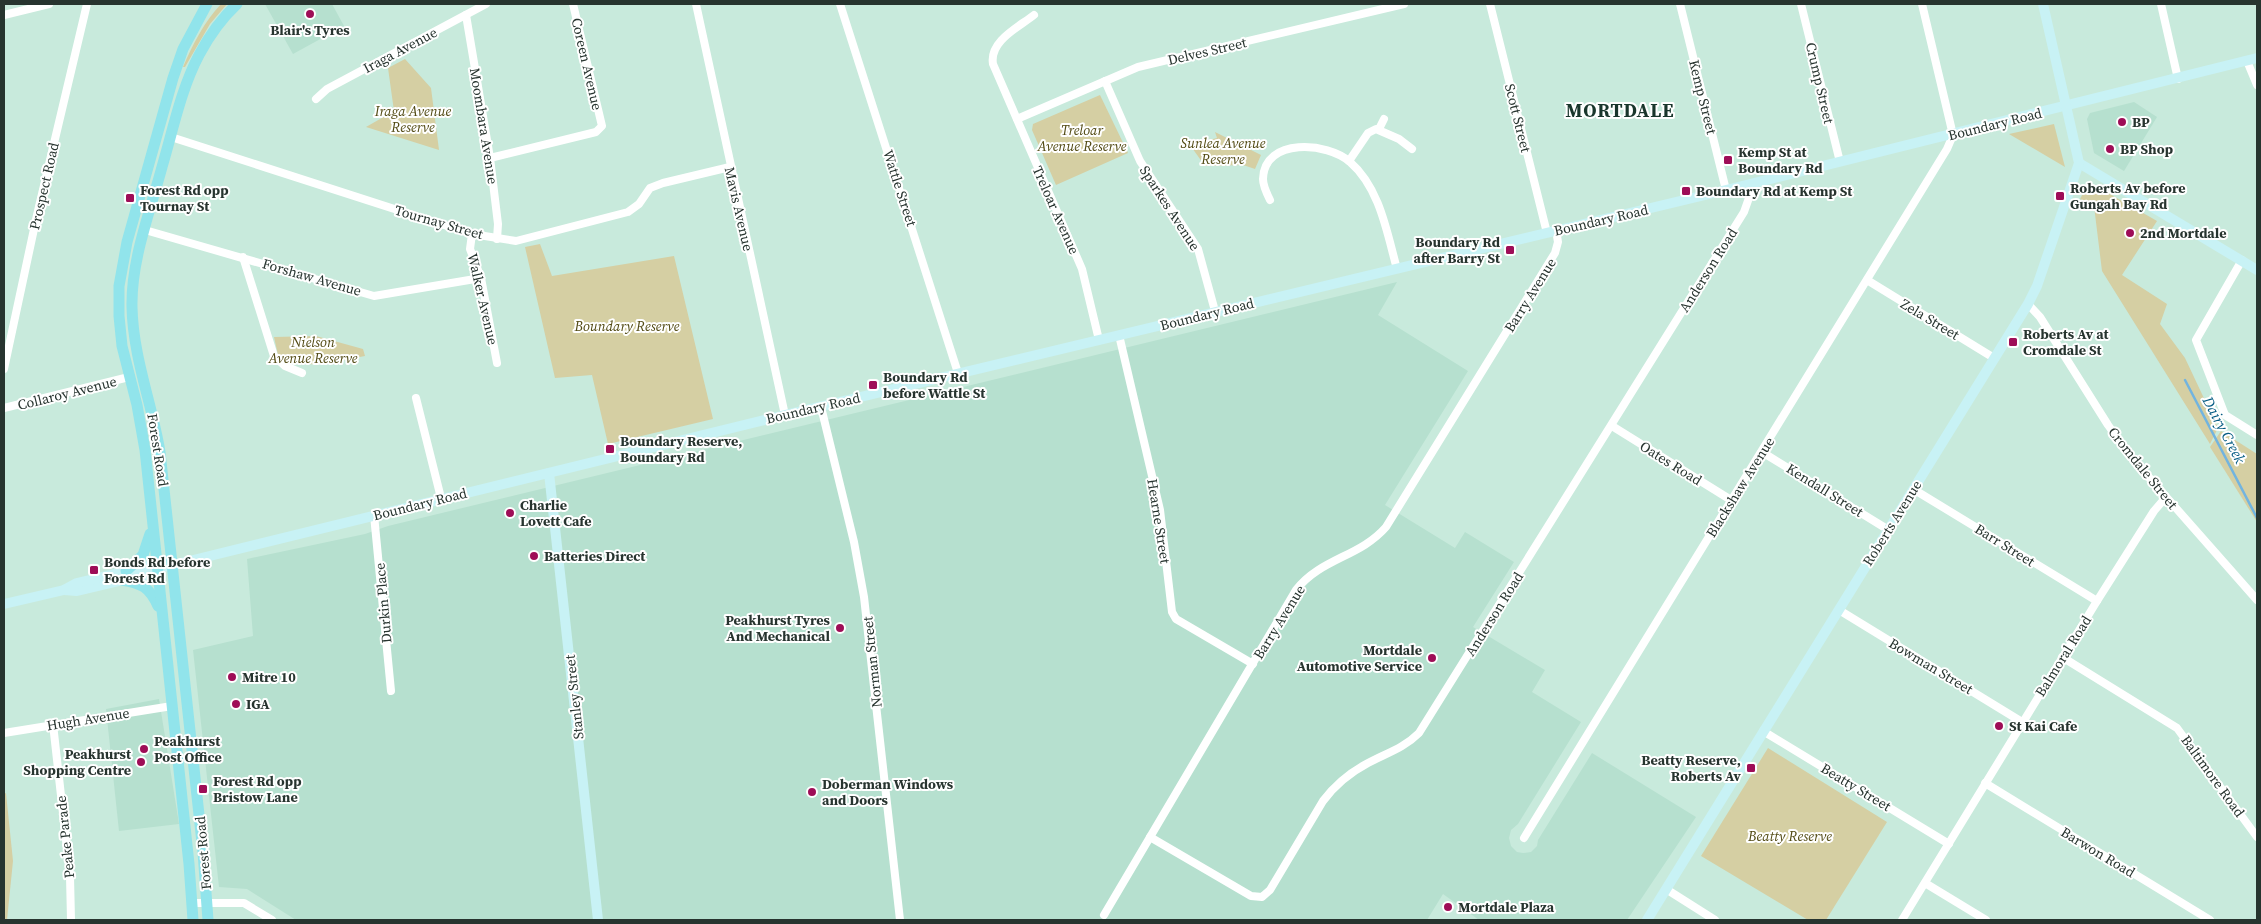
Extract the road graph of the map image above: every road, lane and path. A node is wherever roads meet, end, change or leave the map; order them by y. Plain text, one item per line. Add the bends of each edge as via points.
1 (48, 4) edge
2 (87, 4) edge
3 (207, 4) edge
4 (216, 4) edge
5 (238, 4) edge
6 (486, 4) edge
7 (573, 4) edge
8 (696, 4) edge
9 (840, 4) edge
10 (1404, 4) edge
11 (1490, 4) edge
12 (1680, 4) edge
13 (1801, 4) edge
14 (1922, 4) edge
15 (2043, 4) edge
16 (2161, 4) edge
17 (4, 15) edge
18 (466, 15) junction
19 (1034, 15) dead end
20 (190, 36) junction
21 (2257, 58) edge
22 (2247, 61) junction
23 (2178, 79) junction
24 (1105, 81) junction
25 (2257, 85) edge
26 (316, 98) dead end
27 (2066, 106) junction
28 (1017, 119) junction
29 (1384, 119) dead end
30 (1379, 129) junction
31 (1952, 134) junction
32 (171, 137) junction
33 (1412, 149) dead end
34 (490, 158) junction
35 (1349, 161) junction
36 (1840, 162) junction
37 (2079, 163) junction
38 (730, 167) junction
39 (1747, 185) junction
40 (1726, 190) junction
41 (1270, 200) dead end
42 (144, 230) junction
43 (1552, 231) junction
44 (472, 234) junction
45 (497, 239) junction
46 (243, 257) junction
47 (2242, 260) junction
48 (1397, 269) junction
49 (2257, 270) edge
50 (481, 278) junction
51 (1867, 280) junction
52 (2028, 304) junction
53 (1215, 311) junction
54 (1119, 335) junction
55 (1099, 340) junction
56 (1994, 358) junction
57 (497, 363) dead end
58 (4, 369) edge
59 (302, 373) dead end
60 (958, 373) junction
61 (130, 377) junction
62 (416, 398) dead end
63 (821, 407) junction
64 (4, 408) edge
65 (785, 415) junction
66 (1612, 426) junction
67 (2257, 435) edge
68 (1762, 452) junction
69 (549, 473) junction
70 (1913, 489) junction
71 (2166, 497) junction
72 (441, 498) junction
73 (1731, 500) junction
74 (374, 515) junction
75 (152, 524) junction
76 (1887, 529) junction
77 (172, 565) junction
78 (157, 568) junction
79 (124, 576) junction
80 (2256, 599) edge
81 (2096, 601) junction
82 (4, 604) edge
83 (1838, 610) junction
84 (162, 617) junction
85 (2062, 657) junction
86 (1253, 664) junction
87 (391, 691) dead end
88 (172, 706) junction
89 (2022, 722) junction
90 (53, 724) junction
91 (1763, 731) junction
92 (4, 733) edge
93 (1986, 783) junction
94 (1150, 837) junction
95 (2257, 837) edge
96 (1524, 838) dead end
97 (1948, 844) junction
98 (1925, 883) junction
99 (1666, 889) junction
100 (192, 902) junction
101 (208, 902) junction
102 (1104, 915) dead end
103 (70, 920) edge
104 (193, 920) edge
105 (208, 920) edge
106 (272, 920) edge
107 (598, 920) edge
108 (900, 920) edge
109 (1647, 920) edge
110 (1715, 920) edge
111 (1902, 920) edge
112 (1986, 920) edge
113 (2210, 920) edge

1 - 17 street
2 - 58 street, Prospect Road
3 - 20 main road, Forest Road
4 - 20 main road, Forest Road
5 - 32 main road, Forest Road via 212,32 198,56
6 - 18 street, Iraga Avenue
7 - 34 street, Coreen Avenue via 602,126 596,132
8 - 38 street, Mavis Avenue
9 - 60 street, Wattle Street
10 - 24 street, Delves Street via 1138,67
11 - 43 street, Scott Street
12 - 40 street, Kemp Street
13 - 36 street, Crump Street
14 - 31 street
15 - 27 main road
16 - 23 street
18 - 26 street, Iraga Avenue via 327,89
18 - 34 street, Moombara Avenue
19 - 28 street, Treloar Avenue via 998,44 992,54 993,64
20 - 61 main road, Forest Road via 173,78 123,257 119,316
21 - 22 main road, Boundary Road
22 - 23 main road, Boundary Road
22 - 25 street
23 - 27 main road, Boundary Road
24 - 28 street, Delves Street
24 - 53 street, Sparkes Avenue via 1140,161 1198,249
27 - 31 main road, Boundary Road
27 - 37 main road
28 - 55 street, Treloar Avenue via 1080,264
29 - 30 street
30 - 33 street
30 - 35 street via 1368,133
31 - 36 main road, Boundary Road
31 - 51 street, Blackshaw Avenue via 1940,162
32 - 42 main road, Forest Road
32 - 44 street, Tournay Street
34 - 45 street, Moombara Avenue
35 - 41 street via 1311,146 1298,146 1284,152 1273,158 1264,171 1263,181
35 - 48 street via 1377,202
36 - 39 main road, Boundary Road
37 - 47 main road
37 - 52 main road, Roberts Avenue
38 - 45 street, Tournay Street via 650,188 639,204 628,212 516,241
38 - 65 street, Mavis Avenue
39 - 40 main road, Boundary Road
39 - 66 street, Anderson Road via 1750,195 1744,212
40 - 43 main road, Boundary Road
42 - 46 street, Forshaw Avenue
42 - 77 main road, Forest Road via 134,276 133,320 159,445
43 - 48 main road, Boundary Road
43 - 86 street, Barry Avenue via 1558,242 1555,253 1386,527 1365,546 1322,566 1308,577
44 - 45 street, Tournay Street
44 - 50 street, Walker Avenue via 470,249
46 - 50 street, Forshaw Avenue via 374,296
46 - 59 street via 274,356 285,366
47 - 49 main road
47 - 67 street via 2196,340 2225,415
48 - 53 main road, Boundary Road
50 - 57 street, Walker Avenue
51 - 56 street, Zela Street
51 - 68 street, Blackshaw Avenue
52 - 56 main road, Roberts Avenue
52 - 71 street, Cromdale Street via 2040,317 2122,447
53 - 54 main road, Boundary Road
54 - 55 main road, Boundary Road
54 - 86 street, Hearne Street via 1160,510 1172,612 1176,619
55 - 60 main road, Boundary Road
56 - 70 main road, Roberts Avenue
60 - 63 main road, Boundary Road
61 - 64 street, Collaroy Avenue
61 - 75 main road, Forest Road via 142,435
62 - 72 street
63 - 65 main road, Boundary Road
63 - 108 street, Norman Street via 864,596
65 - 69 main road, Boundary Road
66 - 73 street, Oates Road
66 - 94 street, Anderson Road via 1424,728 1407,744 1366,764 1333,788 1268,893 1262,897 1251,896
68 - 73 street, Blackshaw Avenue
68 - 76 street, Kendall Street
69 - 72 main road, Boundary Road
69 - 107 main road, Stanley Street
70 - 76 main road, Roberts Avenue
70 - 81 street, Barr Street
71 - 80 street, Cromdale Street
71 - 81 street, Balmoral Road
72 - 74 main road, Boundary Road
73 - 96 street, Blackshaw Avenue
74 - 77 main road, Boundary Road
74 - 87 street, Durkin Place
75 - 78 main road, Forest Road
75 - 79 main road via 145,552
76 - 83 main road, Roberts Avenue
77 - 78 main road, Boundary Road
77 - 101 main road, Forest Road
78 - 79 main road, Boundary Road via 148,566
78 - 84 main road, Forest Road
79 - 82 main road, Boundary Road via 77,583 64,590
79 - 84 main road via 149,590
81 - 85 street, Balmoral Road
83 - 89 street, Bowman Street
83 - 91 main road, Roberts Avenue
84 - 88 main road, Forest Road
85 - 89 street, Balmoral Road
85 - 95 street, Baltimore Road via 2177,728
86 - 94 street, Barry Avenue
88 - 90 street, Hugh Avenue
88 - 100 main road, Forest Road
89 - 93 street, Balmoral Road
90 - 92 street, Hugh Avenue
90 - 103 street, Peake Parade via 70,876
91 - 97 street, Beatty Street
91 - 99 main road, Roberts Avenue
93 - 97 street, Balmoral Road
93 - 113 street, Barwon Road
94 - 102 street, Barry Avenue
97 - 98 street, Balmoral Road
98 - 111 street, Balmoral Road
98 - 112 street
99 - 109 main road, Roberts Avenue
99 - 110 street
100 - 101 street
100 - 104 main road, Forest Road
101 - 105 main road, Forest Road
101 - 106 street via 244,903

